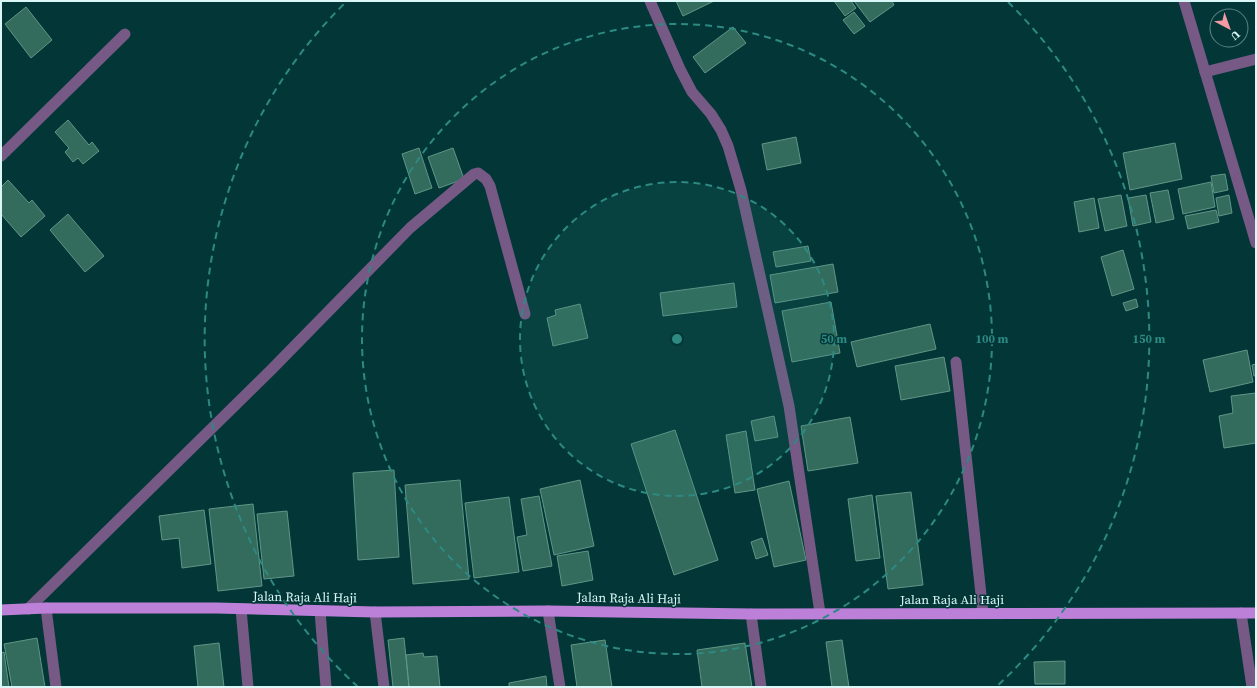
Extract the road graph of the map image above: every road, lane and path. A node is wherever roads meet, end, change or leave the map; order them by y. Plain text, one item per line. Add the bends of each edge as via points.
1 (650, 1) edge
2 (1184, 1) edge
3 (125, 34) dead end
4 (1256, 59) edge
5 (1205, 72) junction
6 (1, 156) edge
7 (1256, 243) edge
8 (525, 314) dead end
9 (956, 362) dead end
10 (46, 608) junction
11 (241, 609) junction
12 (1, 610) edge
13 (28, 610) junction
14 (320, 611) junction
15 (548, 611) junction
16 (375, 612) junction
17 (820, 613) junction
18 (983, 613) junction
19 (1241, 613) junction
20 (1256, 613) edge
21 (751, 614) junction
22 (56, 687) edge
23 (248, 687) edge
24 (326, 687) edge
25 (384, 687) edge
26 (560, 687) edge
27 (761, 687) edge
28 (1252, 687) edge

1 - 17 street via 692,92 721,130 741,190 789,406
2 - 5 street
3 - 6 street
4 - 5 street
5 - 7 street
8 - 13 street via 490,186 482,176 474,174 410,228 255,386
9 - 18 street
10 - 11 main road, Jalan Raja Ali Haji
10 - 13 main road, Jalan Raja Ali Haji
10 - 22 street
11 - 14 main road, Jalan Raja Ali Haji
11 - 23 street
12 - 13 main road, Jalan Raja Ali Haji
14 - 16 main road, Jalan Raja Ali Haji
14 - 24 street
15 - 16 main road, Jalan Raja Ali Haji
15 - 21 main road, Jalan Raja Ali Haji
15 - 26 street
16 - 25 street
17 - 18 main road, Jalan Raja Ali Haji
17 - 21 main road, Jalan Raja Ali Haji
18 - 19 main road, Jalan Raja Ali Haji
19 - 20 main road, Jalan Raja Ali Haji
19 - 28 street
21 - 27 street

